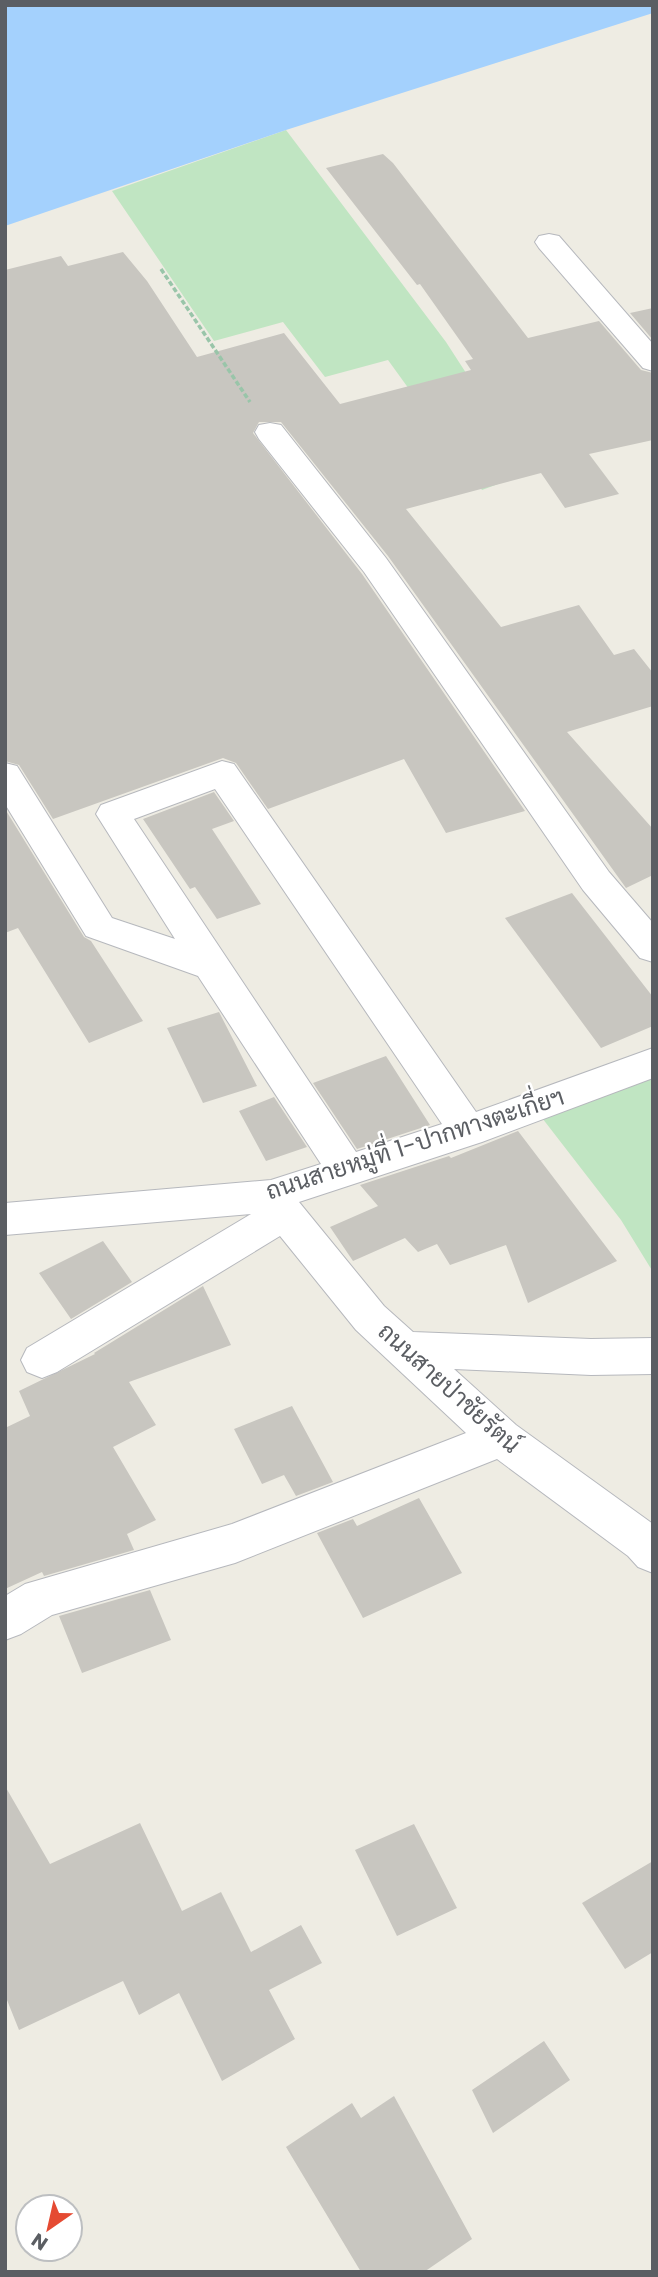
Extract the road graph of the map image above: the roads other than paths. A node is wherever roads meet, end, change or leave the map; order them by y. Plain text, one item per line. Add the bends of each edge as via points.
1 (548, 242) dead end
2 (653, 362) edge
3 (270, 432) road end
4 (5, 775) edge
5 (653, 948) edge
6 (211, 967) junction
7 (653, 1063) edge
8 (467, 1131) junction
9 (348, 1172) junction
10 (278, 1204) junction
11 (5, 1219) edge
12 (405, 1349) junction
13 (653, 1356) edge
14 (42, 1360) dead end
15 (501, 1438) junction
16 (653, 1553) edge
17 (5, 1620) edge

1 - 2 street
3 - 5 street via 375,565 596,881
4 - 6 street via 99,927
6 - 8 street via 113,814 222,773
6 - 9 street
7 - 8 street, ถนนสายหมู่ที่ 1-ปากทางตะเกี่ยฯ
8 - 9 street, ถนนสายหมู่ที่ 1-ปากทางตะเกี่ยฯ
9 - 10 street, ถนนสายหมู่ที่ 1-ปากทางตะเกี่ยฯ
10 - 11 street, ถนนสายหมู่ที่ 1-ปากทางตะเกี่ยฯ
10 - 12 street, ถนนสายป่าชัยรัตน์ via 370,1318
10 - 14 street
12 - 13 street
12 - 15 street, ถนนสายป่าชัยรัตน์
15 - 16 street, ถนนสายป่าชัยรัตน์
15 - 17 street via 235,1543 41,1598

